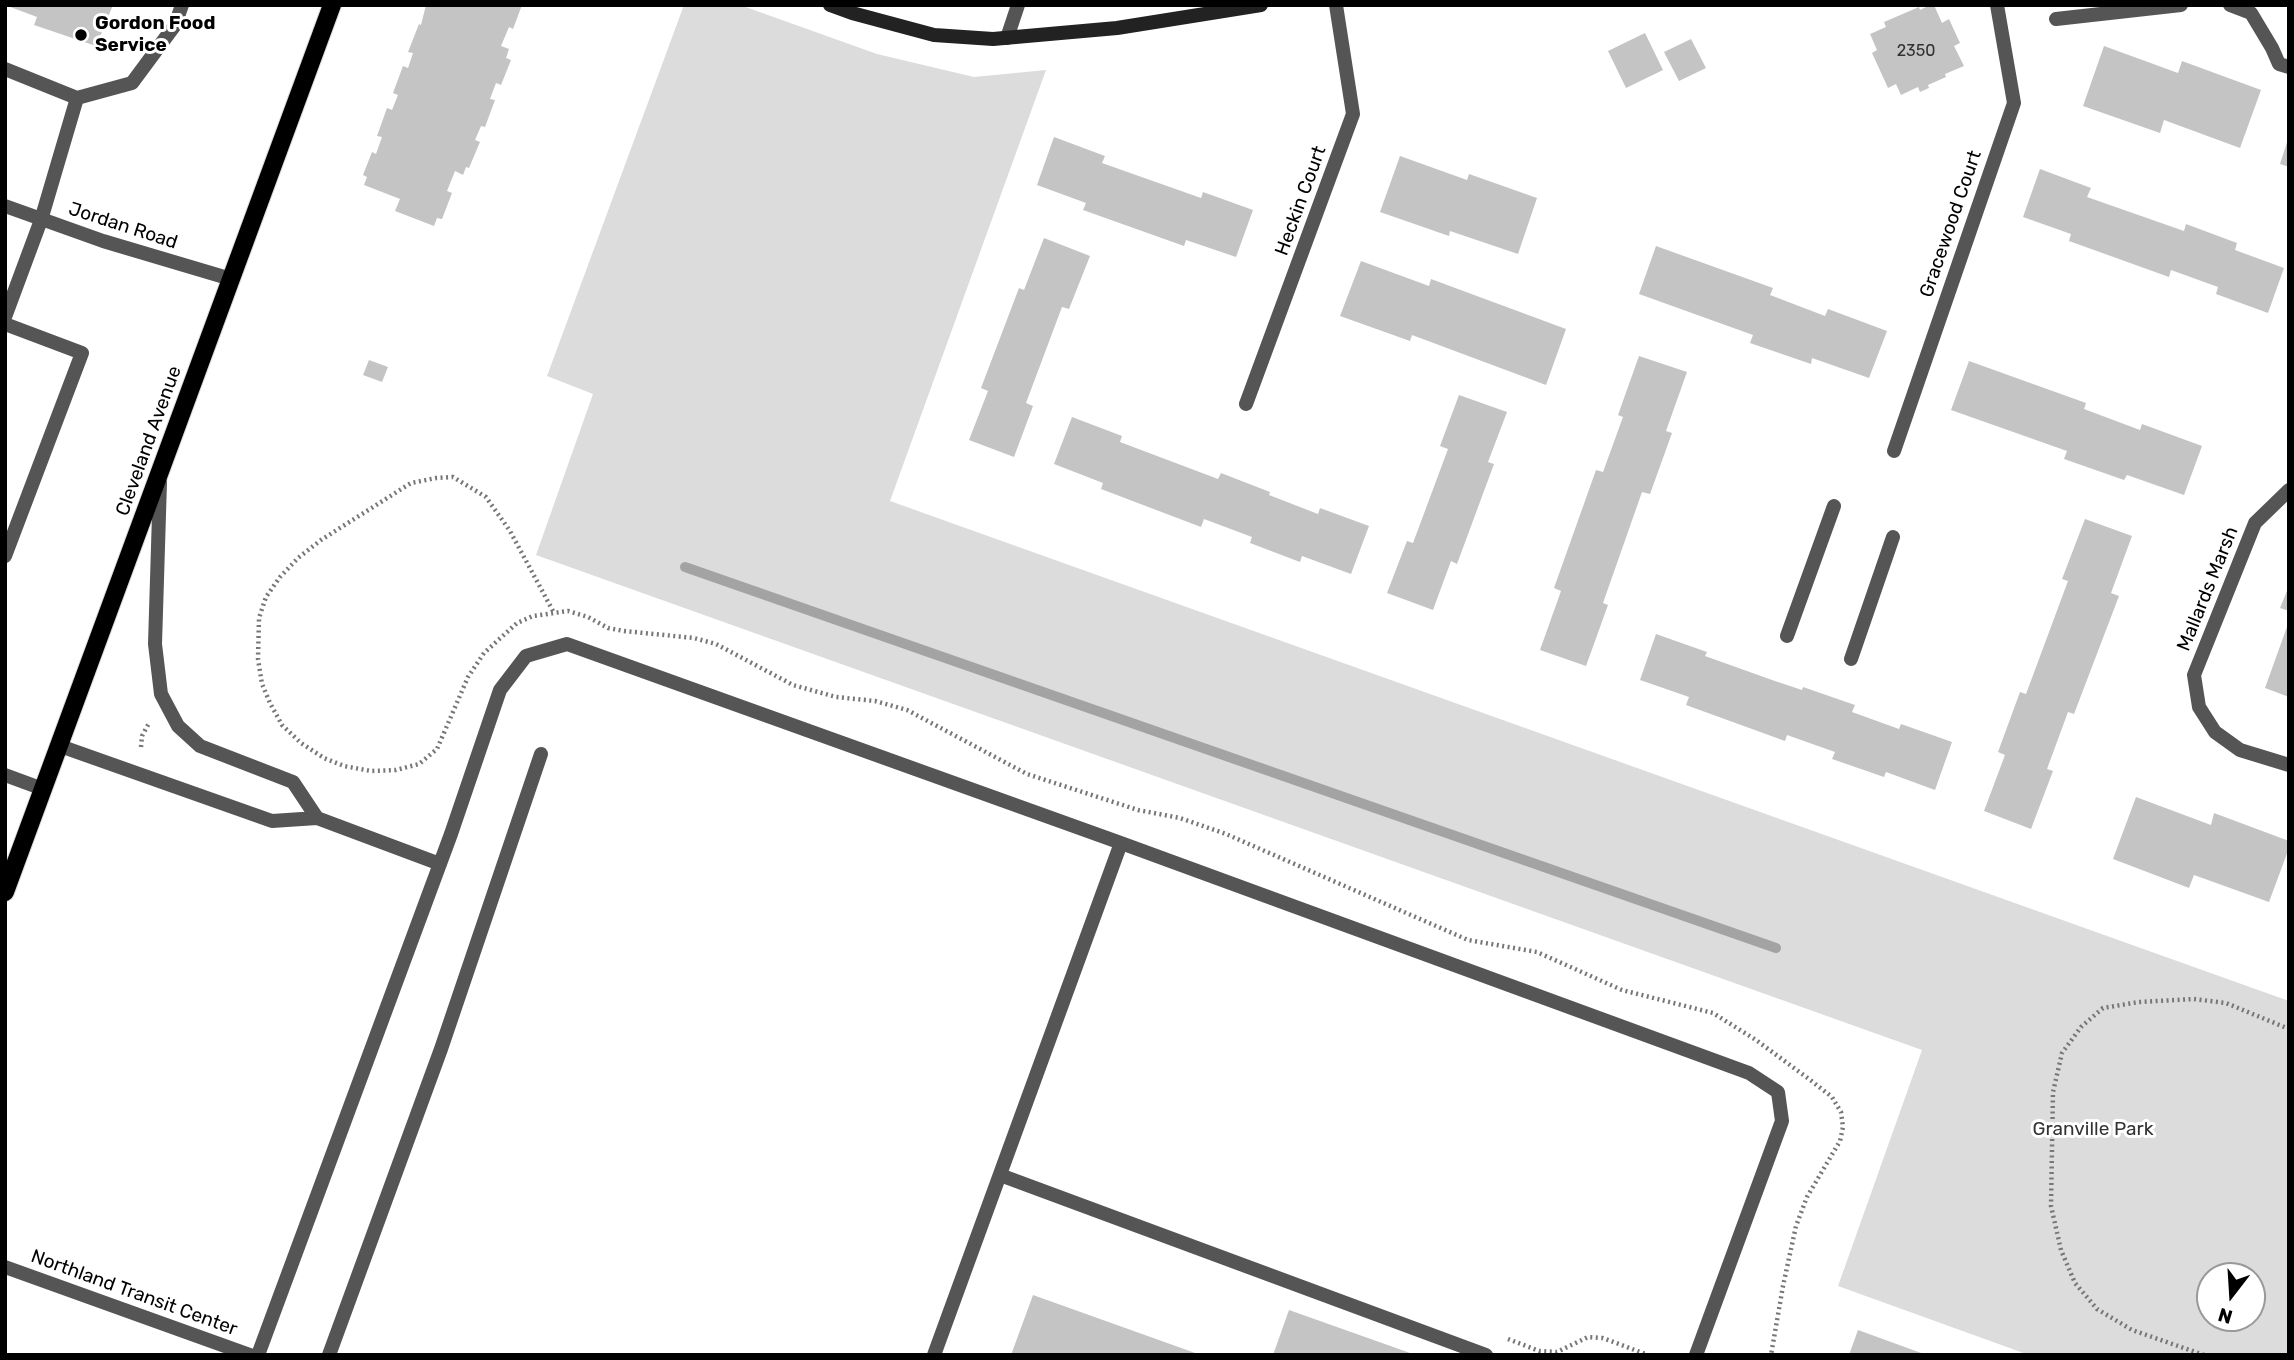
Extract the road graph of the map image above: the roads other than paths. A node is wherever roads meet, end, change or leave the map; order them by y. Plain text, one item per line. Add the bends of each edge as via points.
1 (182, 5) edge
2 (332, 5) edge
3 (830, 5) edge
4 (1018, 5) edge
5 (1261, 5) edge
6 (1336, 5) edge
7 (1997, 5) edge
8 (2181, 5) edge
9 (2230, 5) edge
10 (2056, 19) dead end
11 (1007, 38) junction
12 (2289, 68) edge
13 (5, 69) edge
14 (76, 97) junction
15 (5, 206) edge
16 (41, 220) junction
17 (231, 279) junction
18 (5, 317) edge
19 (5, 324) edge
20 (1246, 404) dead end
21 (1894, 452) dead end
22 (160, 472) junction
23 (2289, 489) edge
24 (1834, 506) dead end
25 (1894, 537) dead end
26 (5, 556) edge
27 (1787, 636) dead end
28 (1851, 659) dead end
29 (60, 746) junction
30 (541, 754) dead end
31 (2289, 765) edge
32 (5, 775) edge
33 (43, 789) junction
34 (317, 818) junction
35 (1121, 843) junction
36 (440, 864) junction
37 (5, 892) edge
38 (1000, 1175) junction
39 (5, 1267) edge
40 (250, 1355) edge
41 (258, 1355) edge
42 (329, 1355) edge
43 (934, 1355) edge
44 (1486, 1355) edge
45 (1696, 1355) edge

1 - 14 street via 175,25 132,83
2 - 17 main road, Cleveland Avenue
3 - 11 street via 934,35
4 - 11 street
5 - 11 street via 1117,28
6 - 20 street, Heckin Court via 1353,114
7 - 21 street, Gracewood Court via 2014,103
8 - 10 street
9 - 12 street via 2251,13 2278,64
13 - 14 street
14 - 16 street
15 - 16 street, Jordan Road
16 - 17 street, Jordan Road
16 - 18 street
17 - 22 main road, Cleveland Avenue
19 - 26 street via 82,353
22 - 29 main road, Cleveland Avenue
22 - 34 street via 155,644 161,694 178,726 200,746 293,782
23 - 31 street, Mallards Marsh via 2255,523 2194,675 2199,707 2215,732 2240,750
24 - 27 street
25 - 28 street
29 - 33 main road, Cleveland Avenue
29 - 34 street via 272,821
30 - 42 street via 441,1049
32 - 33 street
33 - 37 main road, Cleveland Avenue
34 - 36 street
35 - 36 street via 567,644 526,656 500,690
35 - 38 street
35 - 45 street via 1749,1073 1778,1092 1782,1121
36 - 41 street
38 - 43 street
38 - 44 street
39 - 40 street, Northland Transit Center

